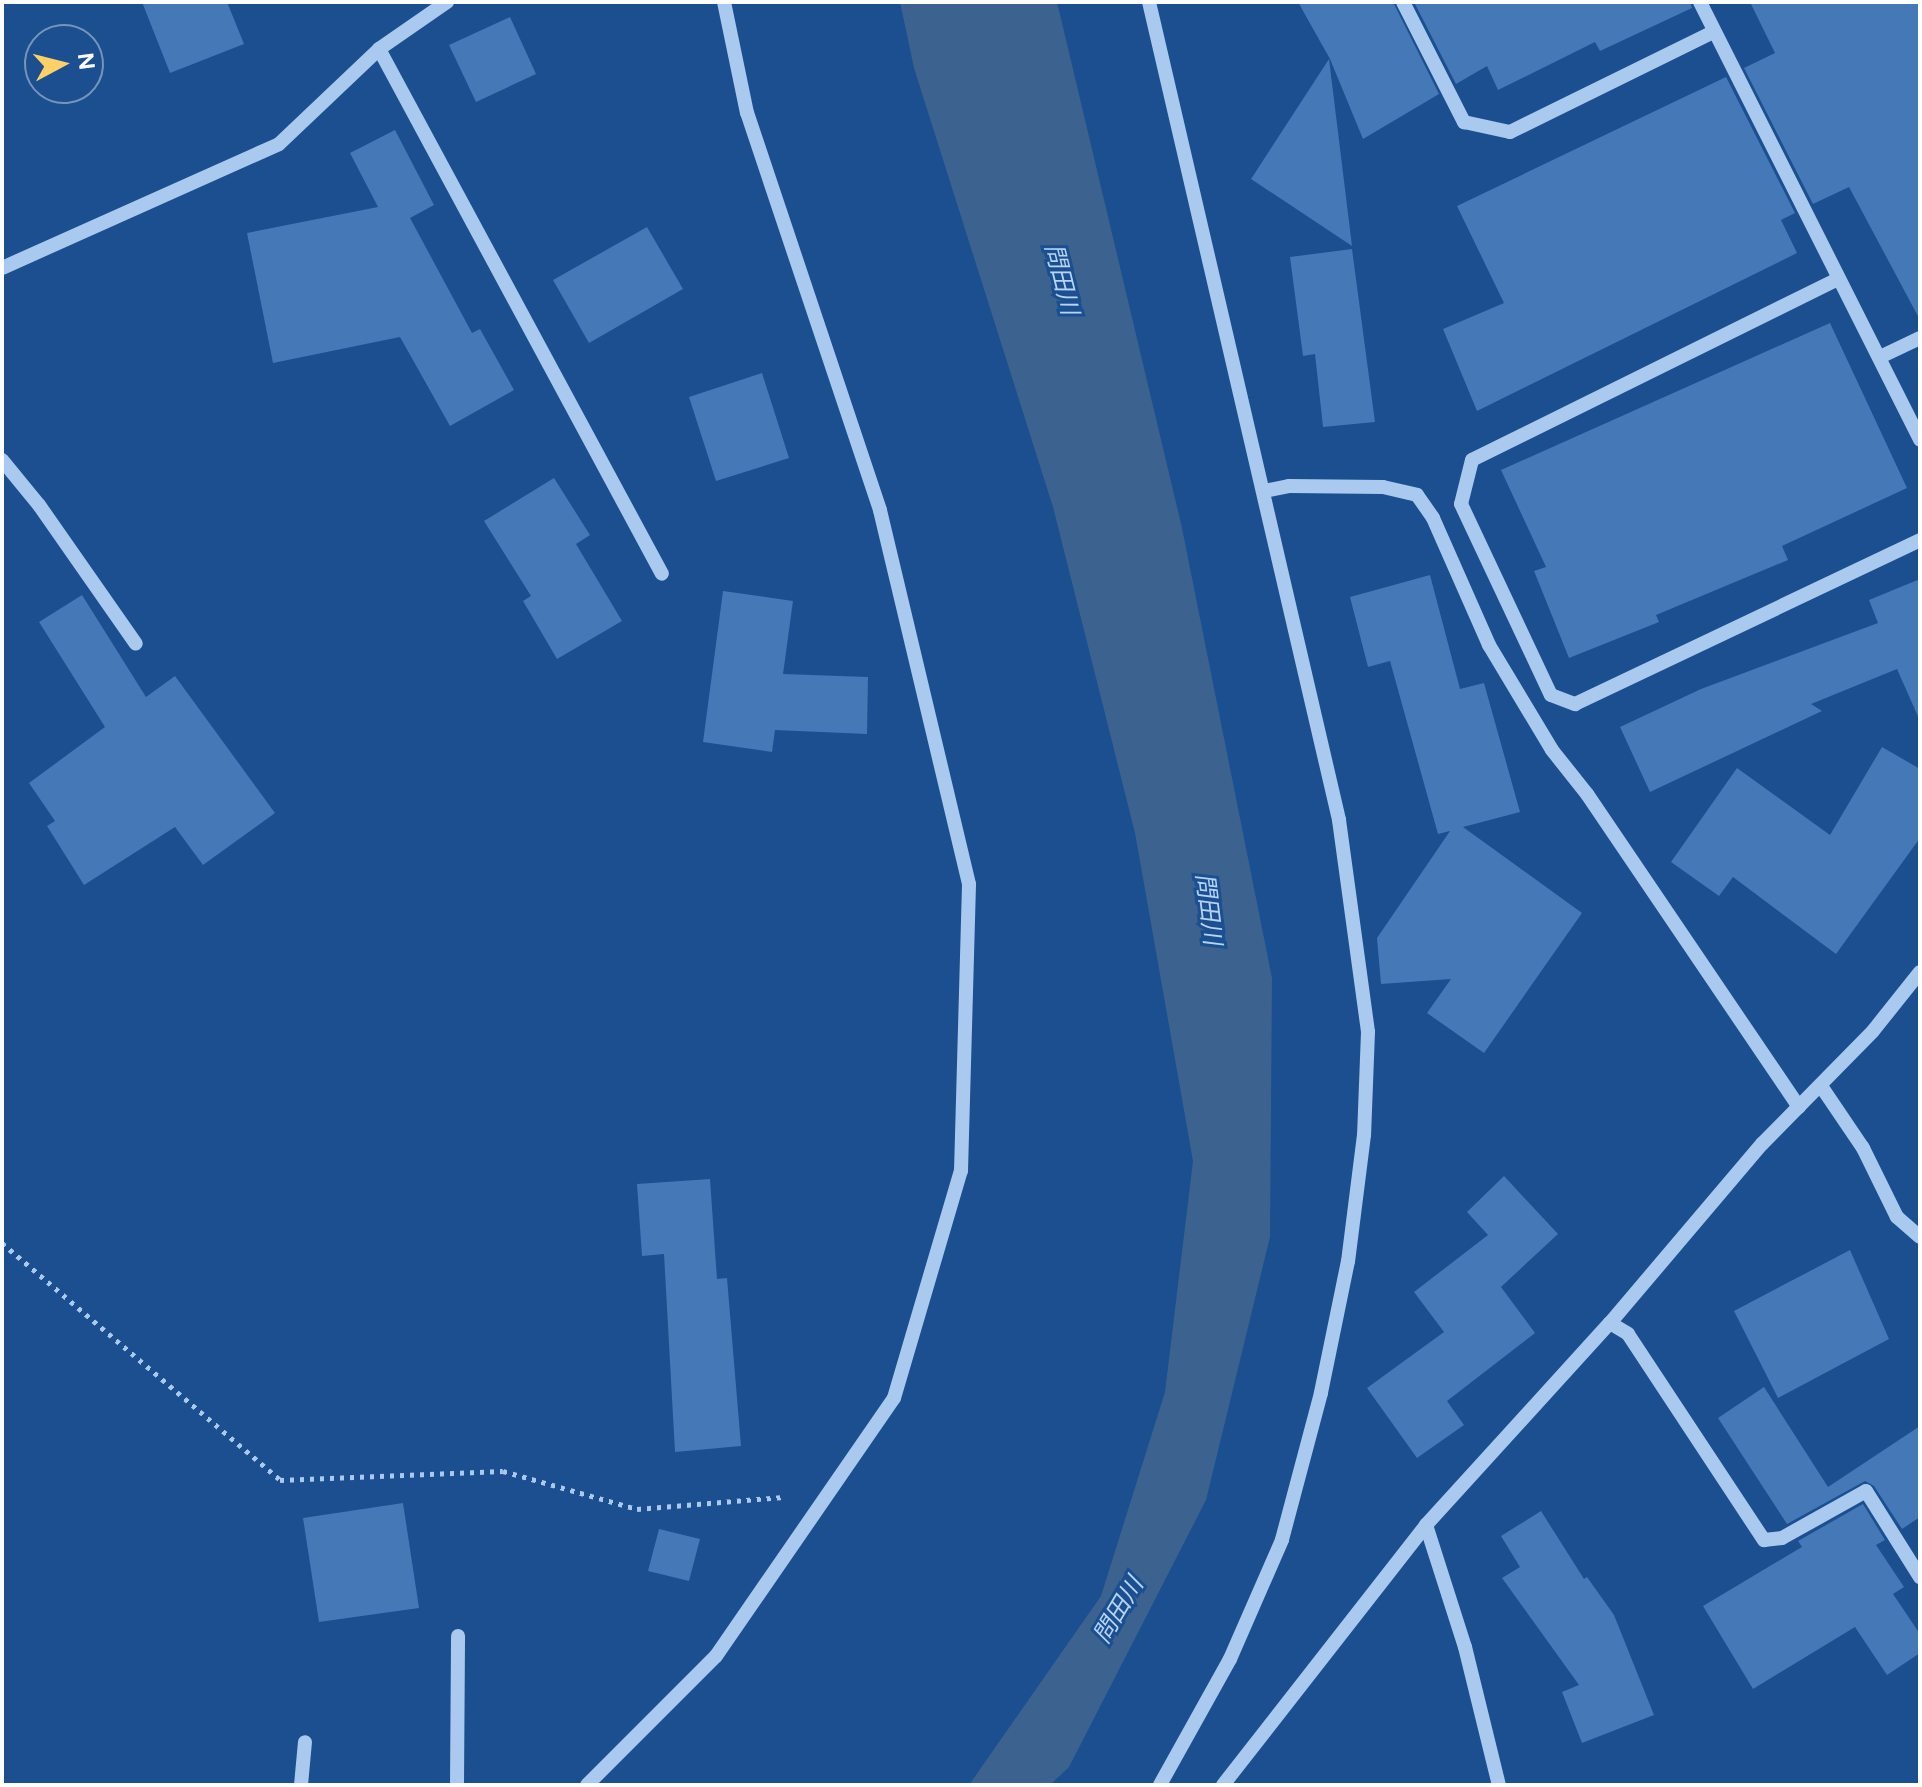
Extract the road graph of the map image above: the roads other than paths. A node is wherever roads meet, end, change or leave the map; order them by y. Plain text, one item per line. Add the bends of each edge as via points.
1 (447, 2) edge
2 (724, 2) edge
3 (1149, 2) edge
4 (1403, 2) edge
5 (1700, 2) edge
6 (1713, 32) junction
7 (379, 49) junction
8 (2, 268) edge
9 (1838, 279) junction
10 (1920, 338) edge
11 (1880, 357) junction
12 (1920, 440) edge
13 (2, 460) edge
14 (1264, 491) junction
15 (1920, 540) edge
16 (662, 574) dead end
17 (136, 644) dead end
18 (1920, 972) edge
19 (1821, 1086) junction
20 (1799, 1107) junction
21 (1920, 1237) edge
22 (1610, 1323) junction
23 (1426, 1525) junction
24 (1920, 1577) edge
25 (458, 1636) dead end
26 (305, 1742) dead end
27 (301, 1785) edge
28 (457, 1785) edge
29 (587, 1785) edge
30 (1160, 1785) edge
31 (1223, 1785) edge
32 (1499, 1785) edge

1 - 7 street
2 - 29 street via 747,113 880,510 969,884 961,1171 894,1398 716,1656
3 - 14 street
4 - 6 street via 1464,122 1510,132
5 - 6 street
6 - 9 street
7 - 8 street via 279,144
7 - 16 street
9 - 11 street
9 - 15 street via 1472,460 1461,504 1551,695 1575,704
10 - 11 street
11 - 12 street
13 - 17 street
14 - 20 street via 1289,486 1383,487 1417,495 1433,518 1489,645 1552,750
14 - 30 street via 1339,820 1368,1032 1364,1135 1348,1261 1321,1393 1282,1540 1230,1659
18 - 19 street
19 - 20 street
19 - 21 street via 1863,1148 1897,1217
20 - 22 street
22 - 23 street
22 - 24 street via 1628,1334 1764,1540 1782,1538 1866,1491
23 - 31 street
23 - 32 street via 1465,1647
25 - 28 street
26 - 27 street

